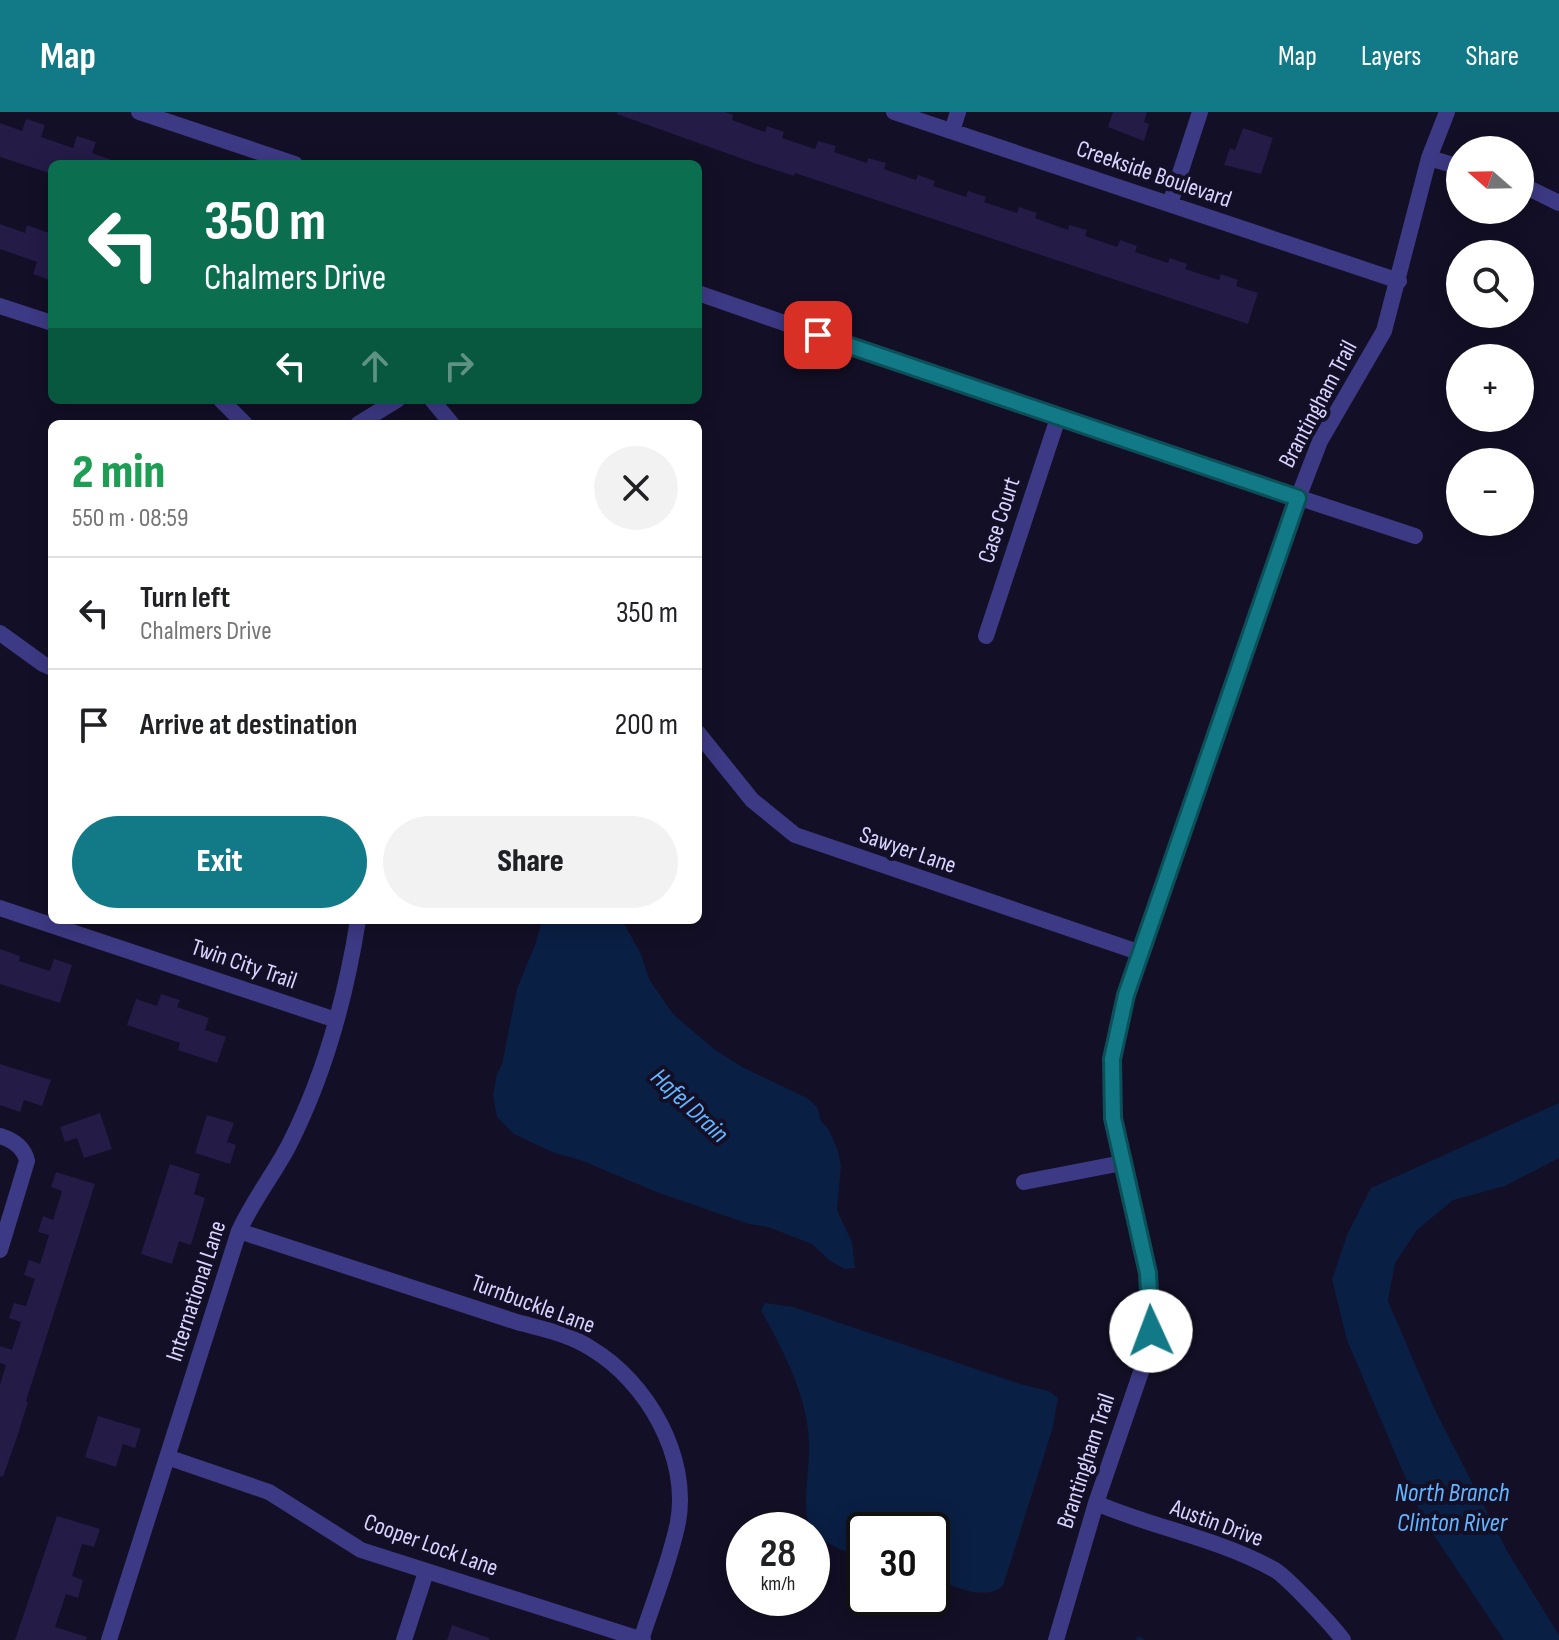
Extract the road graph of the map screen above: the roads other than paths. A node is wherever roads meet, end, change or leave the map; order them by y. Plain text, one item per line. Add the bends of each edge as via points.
1 (139, 112) edge
2 (894, 112) edge
3 (958, 112) edge
4 (1200, 112) edge
5 (1447, 112) edge
6 (952, 131) junction
7 (1429, 158) junction
8 (283, 160) edge
9 (1446, 163) edge
10 (1534, 191) edge
11 (1559, 203) edge
12 (1170, 204) junction
13 (1399, 281) junction
14 (702, 294) edge
15 (0, 306) edge
16 (48, 322) edge
17 (225, 404) edge
18 (390, 404) edge
19 (435, 404) edge
20 (1058, 418) junction
21 (241, 420) edge
22 (364, 420) edge
23 (449, 420) edge
24 (1298, 498) junction
25 (1415, 536) dead end
26 (0, 633) edge
27 (986, 636) dead end
28 (48, 666) edge
29 (702, 738) edge
30 (0, 908) edge
31 (357, 924) edge
32 (1141, 953) junction
33 (336, 1020) junction
34 (0, 1136) edge
35 (1122, 1163) junction
36 (1024, 1182) dead end
37 (239, 1231) junction
38 (0, 1250) edge
39 (167, 1457) junction
40 (1096, 1503) junction
41 (426, 1572) junction
42 (109, 1640) edge
43 (404, 1640) edge
44 (642, 1640) edge
45 (1056, 1640) edge
46 (1343, 1640) edge

1 - 8 street
2 - 6 street, Creekside Boulevard
3 - 6 street
4 - 12 street
5 - 7 street, Brantingham Trail
6 - 12 street, Creekside Boulevard
7 - 9 street
7 - 13 street, Brantingham Trail
10 - 11 street
12 - 13 street, Creekside Boulevard
13 - 24 street, Brantingham Trail via 1384,331 1320,441
14 - 20 street
15 - 16 street
17 - 21 street
18 - 22 street
19 - 23 street
20 - 24 street
20 - 27 street, Case Court
24 - 25 street
24 - 32 street, Brantingham Trail
26 - 28 street
29 - 32 street, Sawyer Lane via 752,800 795,835
30 - 33 street, Twin City Trail
31 - 33 street, International Lane
32 - 35 street, Brantingham Trail via 1112,1059 1113,1118
33 - 37 street, International Lane via 290,1143
34 - 38 street via 15,1142 27,1161
35 - 36 street
35 - 40 street, Brantingham Trail via 1148,1273 1151,1331
37 - 39 street, International Lane
37 - 44 street, Turnbuckle Lane via 563,1335 618,1367 661,1427 679,1484 678,1521
39 - 41 street, Cooper Lock Lane via 269,1492 361,1550
39 - 42 street, International Lane
40 - 45 street, Brantingham Trail
40 - 46 street, Austin Drive via 1242,1554 1278,1572
41 - 43 street
41 - 44 street, Cooper Lock Lane

